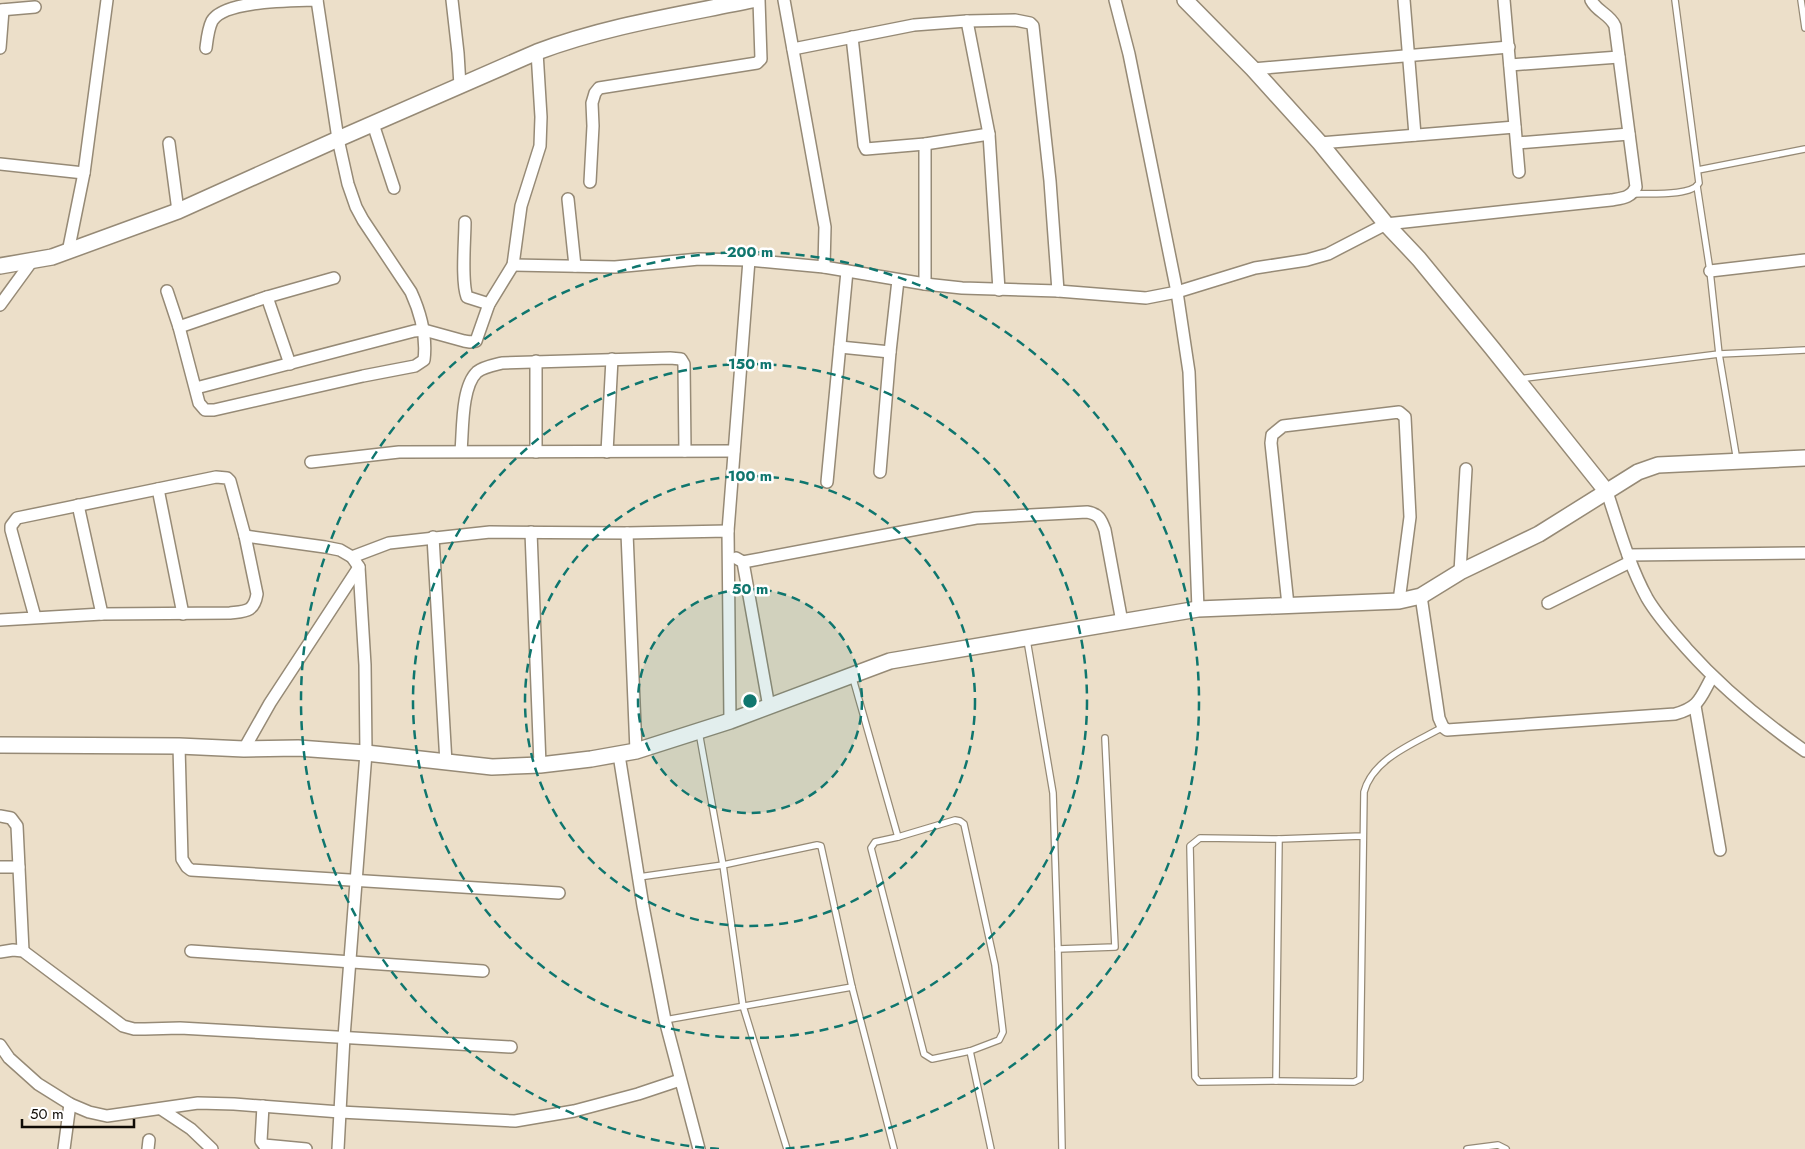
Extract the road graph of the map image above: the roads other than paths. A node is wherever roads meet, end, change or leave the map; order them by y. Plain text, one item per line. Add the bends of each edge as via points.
1 (107, 0) edge
2 (317, 0) edge
3 (452, 0) edge
4 (752, 0) edge
5 (759, 0) edge
6 (784, 0) edge
7 (1115, 0) edge
8 (1185, 0) edge
9 (1404, 0) edge
10 (1504, 0) edge
11 (1591, 0) edge
12 (1675, 0) edge
13 (1801, 0) edge
14 (35, 7) dead end
15 (1, 10) edge
16 (967, 21) junction
17 (1805, 28) edge
18 (852, 37) junction
19 (1509, 47) junction
20 (0, 48) edge
21 (206, 48) dead end
22 (793, 49) junction
23 (537, 52) junction
24 (1408, 55) junction
25 (1619, 57) junction
26 (1510, 65) junction
27 (1253, 69) junction
28 (460, 86) junction
29 (373, 124) junction
30 (1515, 127) junction
31 (989, 134) junction
32 (1629, 134) junction
33 (1415, 136) junction
34 (338, 139) junction
35 (169, 143) dead end
36 (1320, 143) junction
37 (1517, 143) junction
38 (925, 144) junction
39 (1805, 149) edge
40 (0, 164) edge
41 (1698, 170) junction
42 (1519, 172) dead end
43 (84, 173) junction
44 (590, 182) dead end
45 (1697, 186) junction
46 (394, 188) dead end
47 (1632, 194) junction
48 (568, 199) dead end
49 (178, 211) junction
50 (466, 222) dead end
51 (1386, 224) junction
52 (68, 252) junction
53 (749, 260) junction
54 (1805, 260) edge
55 (32, 261) junction
56 (513, 265) junction
57 (0, 266) edge
58 (575, 266) junction
59 (824, 267) junction
60 (847, 271) junction
61 (1710, 271) junction
62 (334, 278) dead end
63 (898, 280) junction
64 (925, 284) junction
65 (999, 290) junction
66 (167, 291) dead end
67 (1058, 291) junction
68 (1177, 292) junction
69 (267, 297) junction
70 (489, 304) junction
71 (0, 305) edge
72 (179, 327) junction
73 (424, 330) junction
74 (840, 347) junction
75 (1805, 350) edge
76 (890, 352) junction
77 (1719, 354) junction
78 (612, 359) junction
79 (536, 362) junction
80 (290, 364) junction
81 (1516, 379) junction
82 (196, 388) junction
83 (461, 451) junction
84 (686, 451) junction
85 (734, 451) junction
86 (536, 452) junction
87 (607, 452) junction
88 (1805, 458) edge
89 (311, 462) dead end
90 (1737, 462) junction
91 (1466, 470) dead end
92 (880, 472) dead end
93 (827, 482) dead end
94 (158, 489) junction
95 (1607, 492) junction
96 (78, 505) junction
97 (728, 531) junction
98 (531, 532) junction
99 (627, 533) junction
100 (245, 536) junction
101 (433, 537) junction
102 (1805, 553) edge
103 (727, 556) junction
104 (352, 557) junction
105 (1629, 559) junction
106 (743, 562) junction
107 (359, 568) junction
108 (1460, 572) junction
109 (1421, 596) junction
110 (1399, 601) junction
111 (1548, 603) dead end
112 (1288, 605) junction
113 (1198, 609) junction
114 (102, 614) junction
115 (183, 614) junction
116 (35, 617) junction
117 (0, 620) edge
118 (1122, 622) junction
119 (1027, 638) junction
120 (852, 675) junction
121 (1712, 677) junction
122 (1695, 706) junction
123 (769, 707) junction
124 (730, 721) junction
125 (1443, 727) junction
126 (699, 732) junction
127 (1105, 738) dead end
128 (0, 745) edge
129 (179, 746) junction
130 (244, 749) junction
131 (1805, 750) edge
132 (636, 751) junction
133 (366, 753) junction
134 (619, 755) junction
135 (446, 763) junction
136 (540, 765) junction
137 (0, 816) edge
138 (1362, 836) junction
139 (898, 837) junction
140 (1279, 839) junction
141 (1720, 850) dead end
142 (723, 865) junction
143 (0, 867) edge
144 (19, 867) junction
145 (638, 877) junction
146 (356, 880) junction
147 (559, 893) dead end
148 (1058, 949) junction
149 (23, 951) junction
150 (191, 951) dead end
151 (0, 952) edge
152 (350, 963) junction
153 (483, 971) dead end
154 (852, 987) junction
155 (743, 1006) junction
156 (665, 1020) junction
157 (344, 1037) junction
158 (0, 1045) edge
159 (511, 1048) dead end
160 (970, 1051) junction
161 (680, 1080) junction
162 (1276, 1081) junction
163 (70, 1104) junction
164 (263, 1106) junction
165 (162, 1109) junction
166 (340, 1112) junction
167 (64, 1149) edge
168 (212, 1149) edge
169 (306, 1149) edge
170 (338, 1149) edge
171 (699, 1149) edge
172 (787, 1149) edge
173 (894, 1149) edge
174 (991, 1149) edge
175 (1062, 1149) edge
176 (1468, 1149) edge
177 (1506, 1149) edge

1 - 43 street
2 - 21 street via 248,3 227,9 212,21
2 - 34 street
3 - 28 street
4 - 23 street via 596,32
5 - 44 street via 759,62 596,90 592,103
6 - 22 street
7 - 68 street
8 - 27 street
9 - 24 street
10 - 19 street
11 - 25 street via 1613,21
12 - 41 lane
13 - 17 lane
14 - 15 street
15 - 20 street
16 - 18 street via 914,25
16 - 31 street
16 - 67 street via 1027,21 1033,26
18 - 22 street
18 - 38 street via 865,147
19 - 24 street
19 - 26 street
22 - 59 street via 825,227
23 - 28 street
23 - 56 street via 540,146 520,206
24 - 27 street
24 - 33 street
25 - 26 street
25 - 32 street
26 - 30 street
27 - 36 street
28 - 29 street
29 - 34 street
29 - 46 street
30 - 33 street
30 - 37 street
31 - 38 street
31 - 65 street
32 - 37 street
32 - 47 street via 1636,187
33 - 36 street
34 - 49 street
34 - 73 street via 356,207 411,292
35 - 49 street
36 - 51 street
37 - 42 street
38 - 64 street
39 - 41 lane
40 - 43 street
41 - 45 lane
43 - 52 street
45 - 47 lane via 1681,192
45 - 61 lane
47 - 51 street via 1611,200
48 - 58 street
49 - 52 street
50 - 70 street via 466,294
51 - 68 street via 1328,254 1255,268
51 - 81 street via 1419,259
52 - 55 street
53 - 58 street via 698,259 615,267
53 - 59 street
53 - 85 street
54 - 61 street
55 - 57 street
55 - 71 street
56 - 58 street
56 - 70 street
59 - 60 street
60 - 63 street
60 - 74 street
61 - 77 lane
62 - 69 street
63 - 64 street
63 - 76 street
64 - 65 street
65 - 67 street
66 - 72 street
67 - 68 street via 1146,298
68 - 113 street via 1189,372
69 - 72 street
69 - 80 street
70 - 73 street via 474,342
72 - 82 street
73 - 80 street via 394,335
73 - 82 street via 424,360 415,366 214,410 202,408
74 - 76 street
74 - 93 street
75 - 77 lane
76 - 92 street
77 - 81 lane
77 - 90 lane
78 - 79 street
78 - 84 street via 677,358 682,361
78 - 87 street
79 - 83 street via 502,362 477,372 464,401
79 - 86 street
80 - 82 street
81 - 95 street
83 - 86 street
83 - 89 street via 399,452
84 - 85 street
84 - 87 street
85 - 97 street
86 - 87 street
88 - 90 street
90 - 95 street via 1658,466 1638,472
91 - 108 street
94 - 96 street
94 - 100 street via 216,477 227,478
94 - 115 street
95 - 105 street
95 - 108 street via 1539,534
96 - 114 street
96 - 116 street via 21,516 11,526
97 - 99 street
97 - 103 street
98 - 99 street
98 - 101 street
98 - 136 street
99 - 132 street
100 - 104 street via 325,546
100 - 115 street via 257,594 253,607 230,613
101 - 104 street via 389,543
101 - 135 street
102 - 105 street
103 - 106 street
103 - 124 street
104 - 107 street
105 - 111 street
105 - 121 street via 1658,615
106 - 118 street via 976,518 1087,512 1101,518 1105,530
106 - 123 street
107 - 130 street via 270,703
107 - 133 street
108 - 109 street
109 - 110 street
109 - 125 street
110 - 112 street
110 - 112 street via 1411,503 1405,417 1399,412 1283,426 1272,434
112 - 113 street
113 - 118 street
114 - 115 street
114 - 116 street
116 - 117 street
118 - 119 street
119 - 120 street via 890,660
119 - 148 lane via 1053,793
120 - 123 street
120 - 139 lane
121 - 122 street
121 - 131 street
122 - 125 street via 1675,714 1451,730
122 - 141 street
123 - 124 street
124 - 126 street
125 - 138 lane via 1381,764 1371,775 1364,792
126 - 132 street
126 - 142 lane
127 - 148 lane via 1114,947
128 - 129 street
129 - 130 street
129 - 146 street via 182,859 187,867 192,870
130 - 133 street via 298,748
132 - 134 street
133 - 135 street
133 - 146 street
134 - 136 street
134 - 145 street
135 - 136 street via 492,767
137 - 144 street via 11,818 17,826
138 - 140 lane
138 - 162 lane via 1360,1080
139 - 160 lane via 874,842 872,848 924,1054 932,1059
139 - 160 lane via 955,820 964,824 995,965 1004,1032 999,1040
140 - 162 lane
140 - 162 lane via 1200,838 1190,846 1189,855 1196,1080 1201,1084
142 - 145 lane
142 - 154 lane via 822,846
142 - 155 lane
143 - 144 street
144 - 149 street
145 - 156 street
146 - 147 street
146 - 152 street
148 - 175 lane
149 - 151 street
149 - 157 street via 123,1026
150 - 152 street
152 - 153 street
152 - 157 street
154 - 155 lane
154 - 173 lane
155 - 156 lane
155 - 172 lane
156 - 161 street
157 - 159 street
157 - 166 street
158 - 163 street via 38,1084
160 - 174 lane
161 - 166 street via 638,1094 527,1120
161 - 171 street
163 - 165 street via 107,1116
163 - 167 street
164 - 165 street via 198,1104
164 - 166 street
164 - 169 street via 261,1141 264,1145
165 - 168 street
166 - 170 street
176 - 177 lane via 1498,1146

